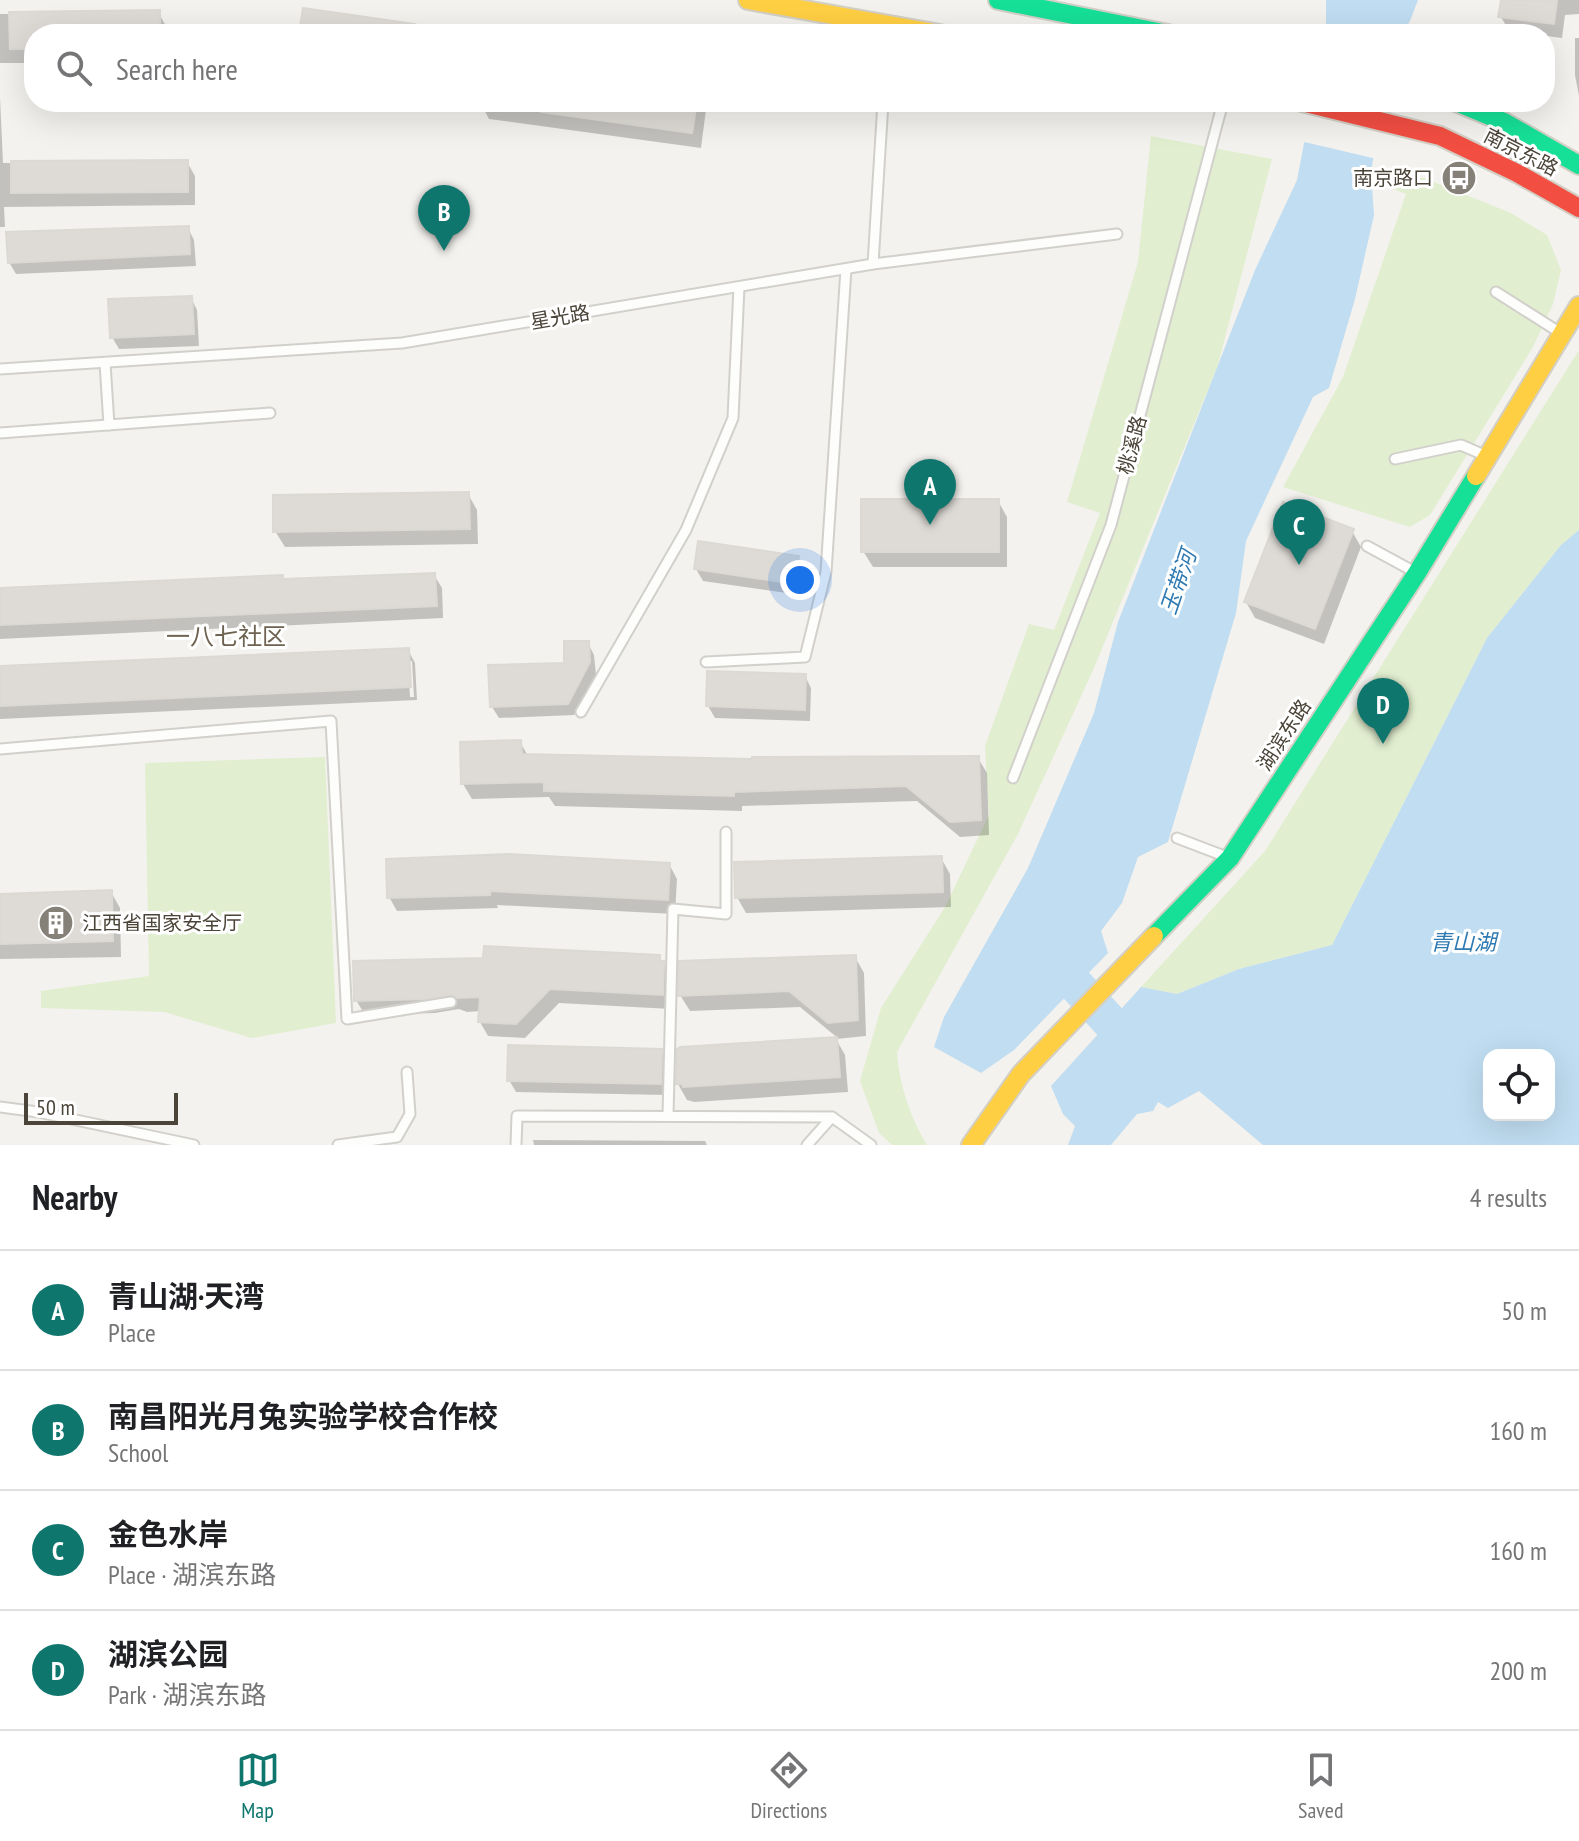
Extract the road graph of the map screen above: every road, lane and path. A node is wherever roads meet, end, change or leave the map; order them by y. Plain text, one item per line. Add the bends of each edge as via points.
1 (748, 0) edge
2 (998, 0) edge
3 (1021, 1) edge
4 (860, 24) edge
5 (1123, 24) edge
6 (882, 112) edge
7 (1220, 112) edge
8 (1343, 112) edge
9 (1480, 112) edge
10 (1579, 165) edge
11 (1579, 208) edge
12 (1117, 234) dead end
13 (873, 264) junction
14 (846, 269) junction
15 (739, 287) junction
16 (1496, 292) dead end
17 (1579, 306) edge
18 (1562, 334) junction
19 (105, 363) junction
20 (0, 369) edge
21 (270, 413) dead end
22 (109, 425) junction
23 (0, 433) edge
24 (1487, 457) junction
25 (1395, 459) dead end
26 (1367, 546) dead end
27 (1417, 573) junction
28 (706, 662) dead end
29 (581, 712) dead end
30 (0, 749) edge
31 (1013, 778) dead end
32 (726, 832) dead end
33 (1177, 838) dead end
34 (1230, 858) junction
35 (451, 1002) dead end
36 (407, 1072) dead end
37 (0, 1107) edge
38 (668, 1116) junction
39 (832, 1117) junction
40 (194, 1145) edge
41 (338, 1145) edge
42 (516, 1145) edge
43 (807, 1145) edge
44 (871, 1145) edge
45 (971, 1145) edge

1 - 4 street
2 - 3 street
3 - 5 street
6 - 13 lane
7 - 31 lane, 桃溪路 via 1111,525
8 - 11 street, 南京东路 via 1440,136
9 - 10 street, 南京东路
12 - 13 lane, 星光路
13 - 14 lane, 星光路
14 - 15 lane, 星光路
14 - 28 lane via 826,572 805,657
15 - 19 lane, 星光路 via 402,343
15 - 29 lane via 733,418 686,530
16 - 18 lane
17 - 18 street, 湖滨东路
18 - 24 street, 湖滨东路
19 - 20 lane, 星光路
19 - 22 lane
21 - 22 lane
22 - 23 lane
24 - 25 lane via 1461,445
24 - 27 street, 湖滨东路
26 - 27 lane
27 - 34 street, 湖滨东路
30 - 35 lane via 331,721 347,1019
32 - 38 lane via 726,914 673,909
33 - 34 lane
34 - 45 street, 湖滨东路 via 1021,1074
36 - 41 lane via 410,1114 397,1137
37 - 40 lane
38 - 39 lane
38 - 42 lane via 517,1116
39 - 43 lane
39 - 44 lane

